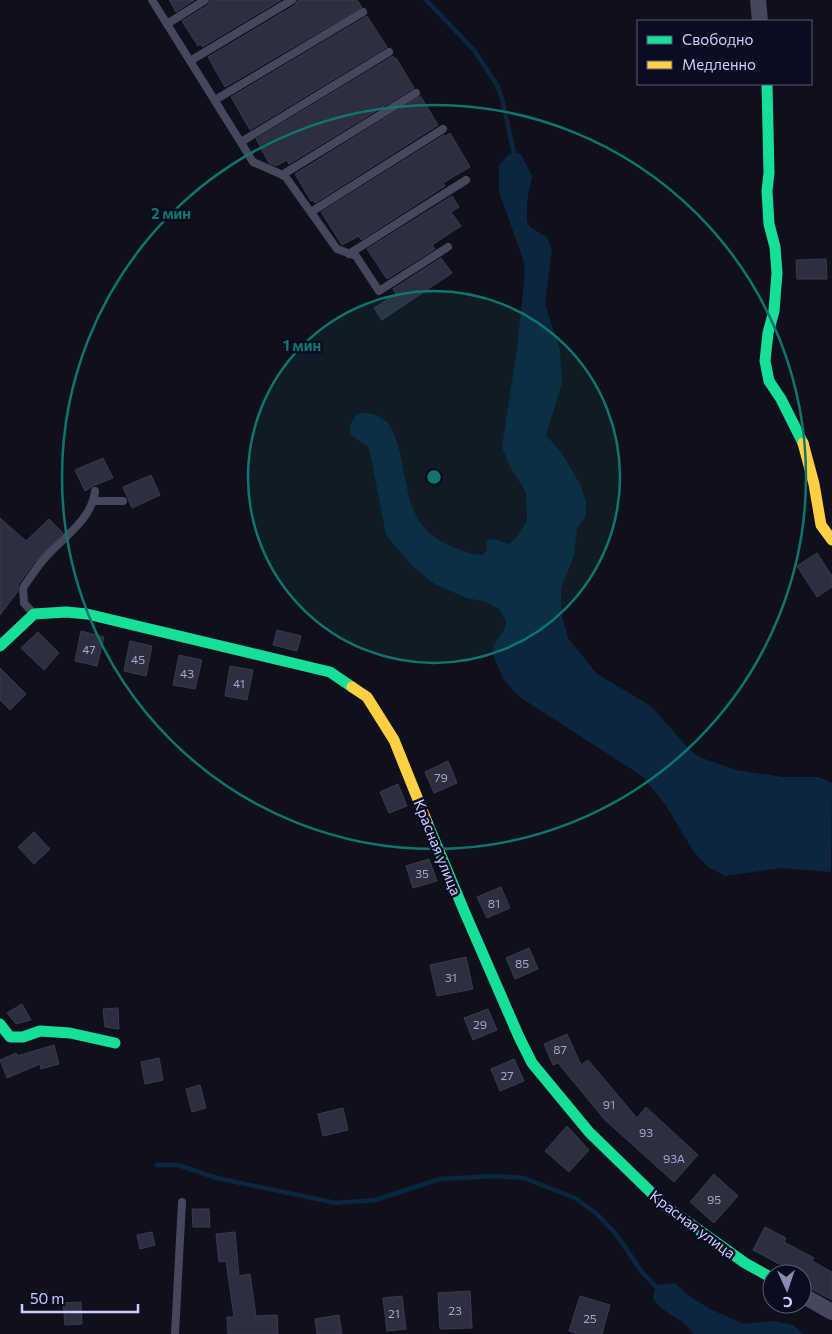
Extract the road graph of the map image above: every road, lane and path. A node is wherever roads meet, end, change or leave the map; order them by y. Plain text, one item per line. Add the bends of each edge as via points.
1 (152, 0) edge
2 (204, 0) edge
3 (292, 0) edge
4 (758, 0) edge
5 (363, 12) dead end
6 (760, 20) edge
7 (167, 24) junction
8 (389, 52) dead end
9 (190, 61) junction
10 (767, 85) edge
11 (416, 93) dead end
12 (215, 100) junction
13 (443, 129) dead end
14 (240, 142) junction
15 (282, 175) junction
16 (466, 180) dead end
17 (311, 212) junction
18 (448, 247) dead end
19 (349, 254) junction
20 (95, 491) dead end
21 (122, 500) dead end
22 (94, 501) junction
23 (832, 540) edge
24 (34, 614) junction
25 (0, 646) edge
26 (0, 1024) edge
27 (115, 1043) dead end
28 (182, 1202) dead end
29 (762, 1272) edge
30 (812, 1301) edge
31 (832, 1312) edge
32 (175, 1334) edge

1 - 7 lane
2 - 7 lane
3 - 9 lane
4 - 6 street
5 - 12 lane
7 - 9 lane
8 - 14 lane
9 - 12 lane
10 - 23 street via 770,173 767,191 777,273 765,361 769,381 802,439 821,525
11 - 15 lane
12 - 14 lane
13 - 17 lane
14 - 15 lane via 253,162
15 - 17 lane
16 - 19 lane
17 - 19 lane via 337,249
18 - 19 lane via 379,291 356,256
20 - 22 lane
21 - 22 lane
22 - 24 lane via 77,526 44,559 23,588 24,603
24 - 25 street
24 - 29 street, Красная улица via 87,614 330,672 367,697 394,740 465,913 532,1063 589,1132 664,1205
26 - 27 street via 10,1036 23,1037 40,1031 70,1033
28 - 32 lane
30 - 31 street

